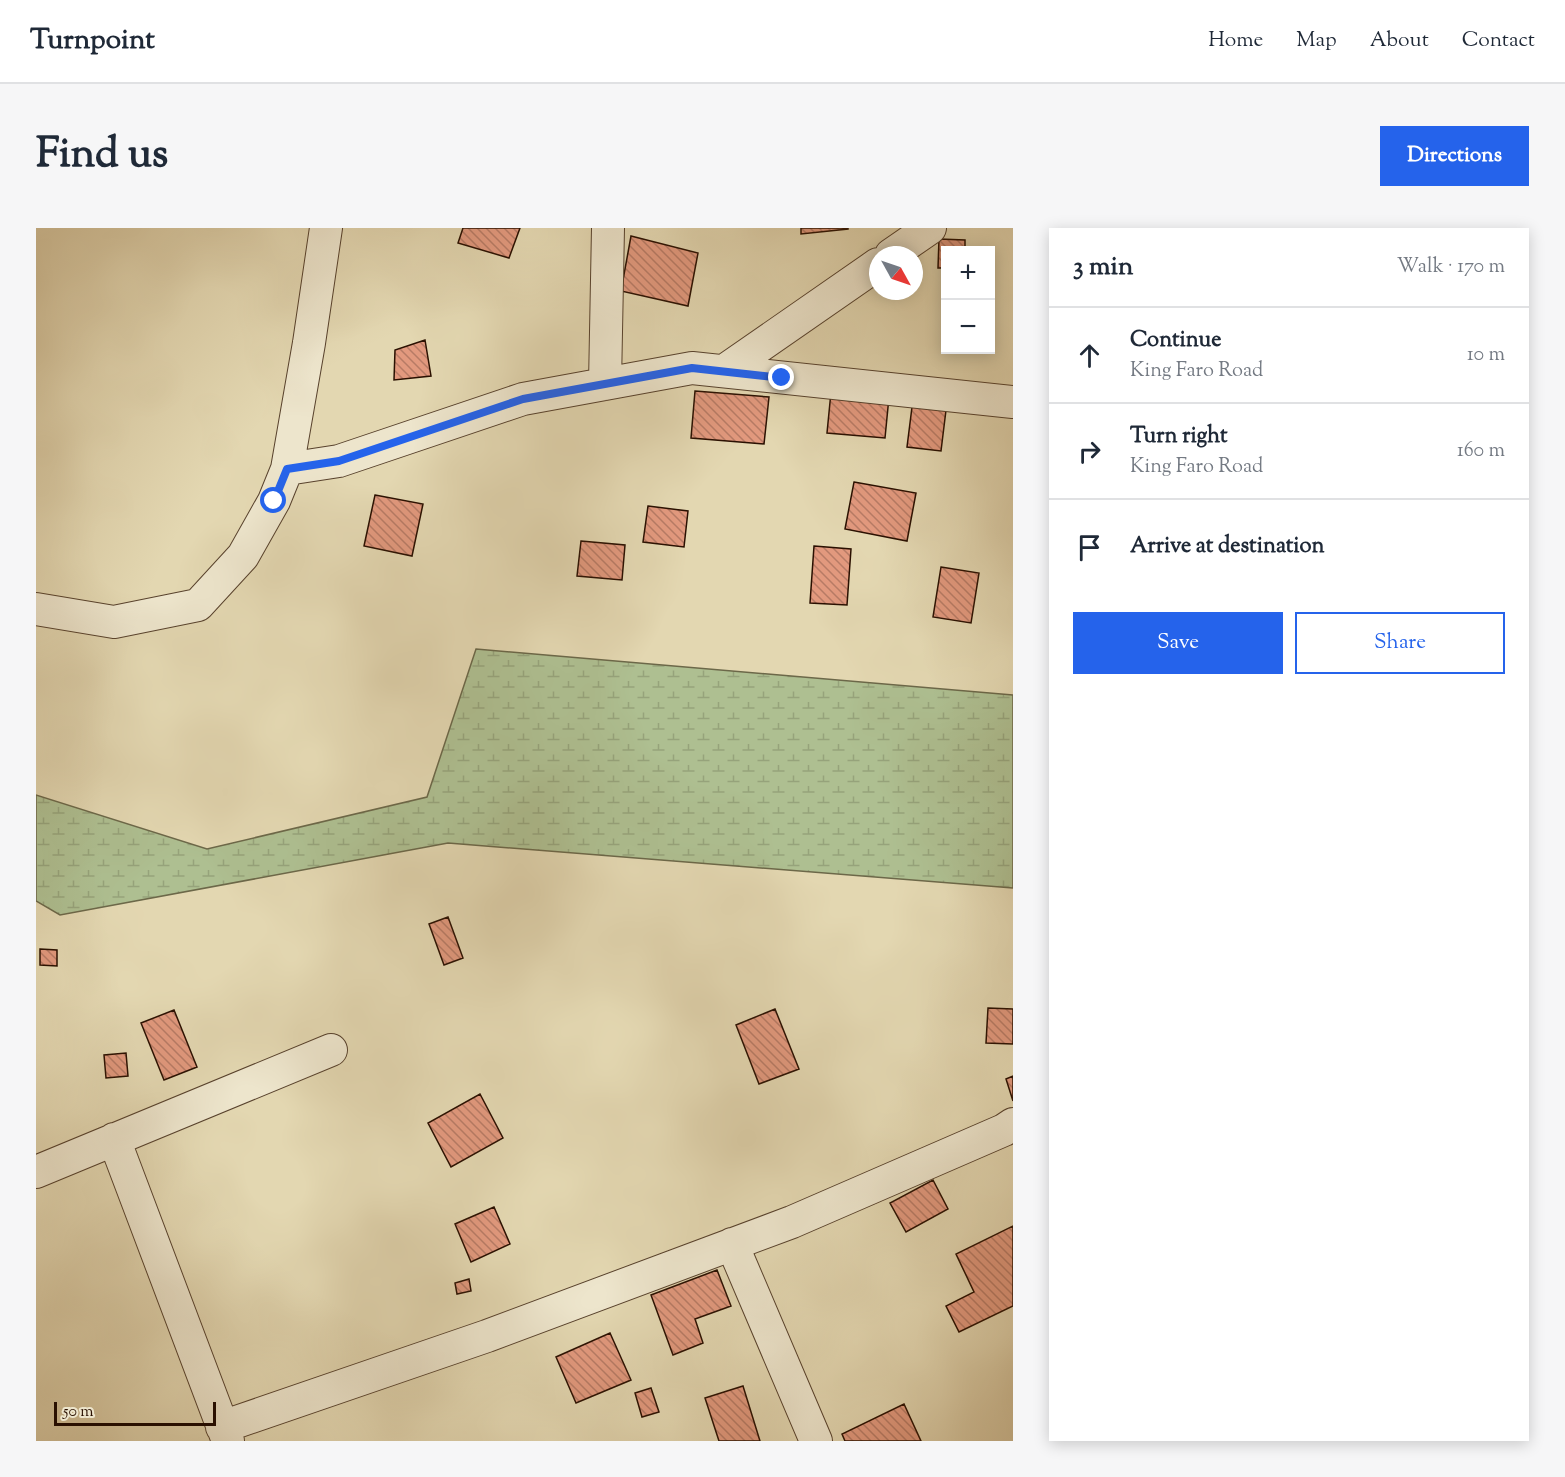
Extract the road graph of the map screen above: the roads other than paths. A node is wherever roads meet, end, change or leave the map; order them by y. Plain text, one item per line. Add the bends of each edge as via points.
1 (326, 228) edge
2 (608, 228) edge
3 (930, 228) edge
4 (904, 246) edge
5 (869, 270) edge
6 (724, 371) junction
7 (605, 384) junction
8 (1013, 402) edge
9 (287, 469) junction
10 (36, 609) edge
11 (330, 1050) dead end
12 (1013, 1125) edge
13 (114, 1139) junction
14 (36, 1172) edge
15 (732, 1245) junction
16 (225, 1434) edge
17 (816, 1441) edge

1 - 9 street
2 - 7 street
3 - 4 street
5 - 6 street
6 - 7 street via 692,368
6 - 8 street
7 - 9 street via 523,399 339,461
9 - 10 street via 243,556 198,605 114,622
11 - 13 street
12 - 15 street
13 - 14 street
13 - 16 street
15 - 16 street
15 - 17 street

